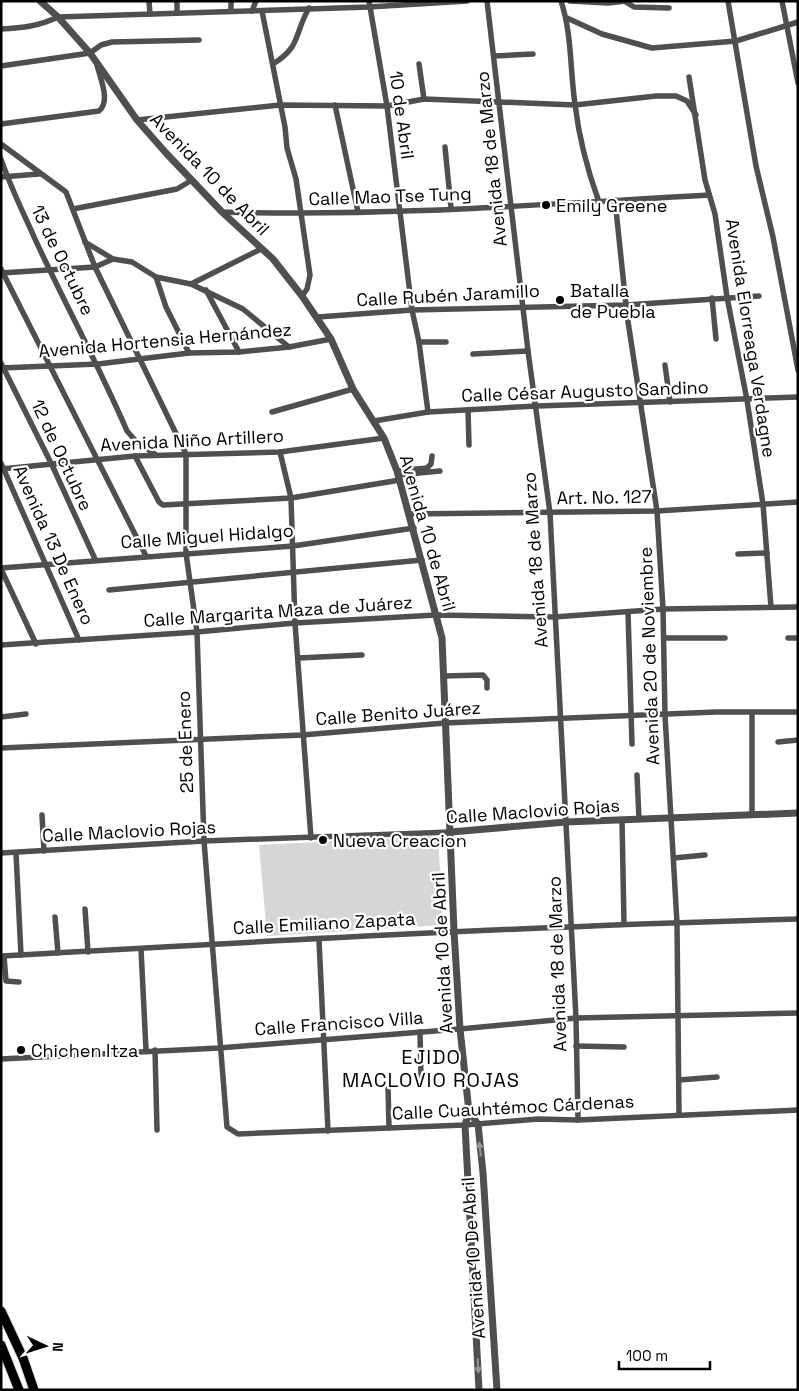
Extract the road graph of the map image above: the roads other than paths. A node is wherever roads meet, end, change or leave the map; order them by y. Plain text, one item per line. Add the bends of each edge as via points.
1 (40, 1) edge
2 (149, 1) edge
3 (177, 1) edge
4 (231, 1) edge
5 (256, 1) edge
6 (467, 1) edge
7 (487, 1) edge
8 (561, 1) edge
9 (570, 1) edge
10 (625, 1) edge
11 (728, 1) edge
12 (782, 1) edge
13 (583, 2) edge
14 (369, 4) edge
15 (309, 8) junction
16 (669, 8) dead end
17 (231, 11) junction
18 (252, 11) junction
19 (262, 11) junction
20 (177, 13) junction
21 (150, 14) junction
22 (58, 17) junction
23 (567, 18) junction
24 (798, 22) edge
25 (788, 26) junction
26 (1, 29) edge
27 (199, 40) dead end
28 (736, 41) junction
29 (90, 52) junction
30 (533, 54) dead end
31 (494, 56) junction
32 (96, 60) junction
33 (272, 64) junction
34 (419, 64) dead end
35 (1, 66) edge
36 (689, 77) dead end
37 (798, 83) edge
38 (424, 99) junction
39 (500, 101) junction
40 (280, 105) junction
41 (335, 105) junction
42 (575, 105) junction
43 (387, 106) junction
44 (696, 115) junction
45 (137, 120) junction
46 (1, 124) edge
47 (1, 144) edge
48 (445, 147) dead end
49 (1, 159) edge
50 (39, 174) junction
51 (4, 177) edge
52 (192, 180) junction
53 (708, 195) junction
54 (615, 200) junction
55 (599, 202) junction
56 (510, 206) junction
57 (451, 208) junction
58 (73, 209) junction
59 (222, 212) junction
60 (358, 212) junction
61 (400, 212) junction
62 (300, 214) junction
63 (84, 242) junction
64 (261, 249) junction
65 (113, 259) junction
66 (96, 267) junction
67 (50, 270) junction
68 (2, 272) edge
69 (156, 278) junction
70 (192, 284) junction
71 (206, 290) junction
72 (302, 296) junction
73 (759, 296) dead end
74 (727, 297) junction
75 (712, 298) junction
76 (626, 305) junction
77 (523, 306) junction
78 (412, 310) junction
79 (318, 317) junction
80 (716, 338) dead end
81 (331, 339) junction
82 (419, 342) junction
83 (446, 342) dead end
84 (289, 347) junction
85 (528, 351) junction
86 (189, 352) junction
87 (239, 352) junction
88 (472, 354) dead end
89 (142, 360) junction
90 (98, 364) junction
91 (49, 365) junction
92 (665, 365) dead end
93 (2, 366) edge
94 (798, 370) edge
95 (353, 389) junction
96 (798, 398) edge
97 (747, 400) junction
98 (670, 402) junction
99 (642, 403) junction
100 (536, 406) junction
101 (468, 410) junction
102 (272, 412) dead end
103 (428, 412) junction
104 (374, 421) junction
105 (384, 438) junction
106 (469, 445) dead end
107 (280, 452) junction
108 (186, 454) junction
109 (156, 455) junction
110 (135, 456) junction
111 (432, 456) dead end
112 (98, 459) junction
113 (52, 465) junction
114 (2, 467) edge
115 (440, 471) dead end
116 (398, 476) junction
117 (291, 498) junction
118 (798, 502) edge
119 (186, 504) junction
120 (762, 504) junction
121 (657, 511) junction
122 (550, 513) junction
123 (410, 514) junction
124 (414, 528) junction
125 (294, 546) junction
126 (186, 553) junction
127 (767, 553) junction
128 (738, 554) dead end
129 (146, 556) junction
130 (94, 559) junction
131 (422, 560) junction
132 (46, 564) junction
133 (1, 568) edge
134 (295, 573) junction
135 (189, 583) junction
136 (109, 590) dead end
137 (798, 606) edge
138 (771, 607) junction
139 (664, 609) junction
140 (628, 612) junction
141 (436, 615) junction
142 (554, 617) junction
143 (295, 623) junction
144 (196, 632) junction
145 (664, 638) junction
146 (725, 638) dead end
147 (788, 638) dead end
148 (798, 638) edge
149 (79, 640) junction
150 (36, 644) junction
151 (1, 645) edge
152 (362, 655) dead end
153 (298, 658) junction
154 (444, 676) junction
155 (487, 688) dead end
156 (798, 712) edge
157 (752, 713) junction
158 (26, 714) dead end
159 (665, 715) junction
160 (632, 716) junction
161 (1, 717) edge
162 (561, 720) junction
163 (445, 723) junction
164 (302, 735) junction
165 (200, 738) junction
166 (798, 740) edge
167 (778, 742) dead end
168 (632, 744) dead end
169 (1, 748) edge
170 (637, 775) dead end
171 (798, 813) edge
172 (752, 814) junction
173 (42, 815) dead end
174 (671, 817) junction
175 (639, 819) junction
176 (622, 820) junction
177 (566, 822) junction
178 (451, 832) junction
179 (311, 838) junction
180 (204, 841) junction
181 (44, 851) junction
182 (16, 853) junction
183 (1, 854) edge
184 (705, 856) dead end
185 (674, 858) junction
186 (85, 909) dead end
187 (55, 917) dead end
188 (798, 920) edge
189 (677, 922) junction
190 (624, 924) junction
191 (571, 926) junction
192 (454, 931) junction
193 (319, 940) junction
194 (211, 944) junction
195 (141, 949) junction
196 (88, 952) junction
197 (58, 953) junction
198 (20, 955) junction
199 (2, 956) edge
200 (19, 982) dead end
201 (798, 1013) edge
202 (677, 1016) junction
203 (576, 1018) junction
204 (460, 1030) junction
205 (420, 1032) junction
206 (325, 1038) junction
207 (576, 1046) junction
208 (624, 1047) dead end
209 (219, 1048) junction
210 (146, 1050) junction
211 (155, 1050) junction
212 (1, 1059) edge
213 (422, 1077) dead end
214 (717, 1077) dead end
215 (679, 1080) junction
216 (388, 1086) dead end
217 (798, 1110) edge
218 (470, 1112) junction
219 (680, 1114) junction
220 (578, 1120) junction
221 (478, 1124) junction
222 (465, 1125) junction
223 (389, 1128) junction
224 (157, 1130) dead end
225 (230, 1131) joint
226 (328, 1131) junction
227 (1, 1311) edge
228 (1, 1345) edge
229 (19, 1390) edge
230 (34, 1390) edge
231 (479, 1390) edge
232 (497, 1390) edge

1 - 22 street, Avenida 10 de Abril
2 - 21 street
3 - 20 street
4 - 17 street
5 - 18 street
6 - 14 street
7 - 31 street, Avenida 18 de Marzo
8 - 23 street
9 - 13 street
10 - 13 street
10 - 16 street via 634,7
11 - 28 street
12 - 25 street
14 - 15 street
14 - 43 street, 10 de Abril
15 - 19 street
15 - 33 street via 295,45
17 - 18 street
17 - 20 street
18 - 19 street
19 - 33 street
20 - 21 street
21 - 22 street
22 - 26 street via 26,28
22 - 29 street, Avenida 10 de Abril
23 - 28 street via 602,34 652,48
23 - 42 street
24 - 25 street
25 - 28 street
25 - 37 street
27 - 29 street via 112,42
28 - 94 street via 756,166 773,236
29 - 32 street, Avenida 10 de Abril
29 - 35 street
30 - 31 street
31 - 39 street, Avenida 18 de Marzo
32 - 45 street, Avenida 10 de Abril
32 - 46 street via 105,100 99,111
33 - 40 street
34 - 38 street
36 - 44 street, Avenida Elorreaga Verdagne
38 - 39 street
38 - 43 street
39 - 42 street
39 - 56 street, Avenida 18 de Marzo
40 - 41 street
40 - 45 street
40 - 62 street
41 - 43 street
41 - 60 street
42 - 44 street via 676,96 687,101
42 - 55 street via 584,160
43 - 61 street, 10 de Abril
44 - 53 street, Avenida Elorreaga Verdagne
45 - 52 street, Avenida 10 de Abril
47 - 50 street, 13 de Octubre
48 - 57 street
49 - 51 street, 13 de Octubre
50 - 51 street
50 - 58 street, 13 de Octubre via 61,186
51 - 67 street, 13 de Octubre
52 - 58 street via 177,190
52 - 59 street, Avenida 10 de Abril
53 - 54 street, Calle Mao Tse Tung
53 - 74 street, Avenida Elorreaga Verdagne via 715,214
54 - 55 street, Calle Mao Tse Tung
54 - 76 street, Avenida 20 de Noviembre
55 - 56 street, Calle Mao Tse Tung
56 - 57 street, Calle Mao Tse Tung
56 - 77 street, Avenida 18 de Marzo
57 - 61 street, Calle Mao Tse Tung
58 - 63 street, 13 de Octubre
59 - 62 street, Calle Mao Tse Tung
59 - 64 street, Avenida 10 de Abril
60 - 61 street, Calle Mao Tse Tung
60 - 62 street, Calle Mao Tse Tung
61 - 78 street, 10 de Abril
62 - 72 street via 310,275
63 - 65 street
63 - 66 street, 13 de Octubre
64 - 70 street
64 - 72 street, Avenida 10 de Abril
65 - 66 street
65 - 69 street via 140,266
66 - 67 street
66 - 89 street, 25 de Enero
67 - 68 street
67 - 90 street, 13 de Octubre
68 - 91 street
69 - 70 street
69 - 86 street via 166,307
70 - 71 street
71 - 84 street via 243,309
71 - 87 street
72 - 79 street, Avenida 10 de Abril
73 - 74 street, Calle Rubén Jaramillo
74 - 75 street, Calle Rubén Jaramillo
74 - 97 street, Avenida Elorreaga Verdagne
75 - 76 street, Calle Rubén Jaramillo
75 - 80 street
76 - 77 street, Calle Rubén Jaramillo
76 - 99 street, Avenida 20 de Noviembre
77 - 78 street, Calle Rubén Jaramillo
77 - 85 street, Avenida 18 de Marzo
78 - 79 street, Calle Rubén Jaramillo
78 - 82 street, 10 de Abril
79 - 81 street, Avenida 10 de Abril
81 - 84 street, Avenida Hortensia Hernández
81 - 95 street, Avenida 10 de Abril
82 - 83 street
82 - 103 street, 10 de Abril
84 - 87 street, Avenida Hortensia Hernández
85 - 88 street
85 - 100 street, Avenida 18 de Marzo
86 - 87 street, Avenida Hortensia Hernández
86 - 89 street, Avenida Hortensia Hernández
89 - 90 street, Avenida Hortensia Hernández
89 - 108 street, 25 de Enero
90 - 91 street, Avenida Hortensia Hernández
90 - 109 street, 13 de Octubre via 127,431
91 - 93 street, Avenida Hortensia Hernández
91 - 112 street
92 - 98 street
93 - 113 street, 12 de Octubre
95 - 102 street
95 - 104 street, Avenida 10 de Abril
96 - 97 street, Calle César Augusto Sandino
97 - 98 street, Calle César Augusto Sandino
97 - 120 street, Avenida Elorreaga Verdagne
98 - 99 street, Calle César Augusto Sandino
99 - 100 street, Calle César Augusto Sandino
99 - 121 street, Avenida 20 de Noviembre
100 - 101 street, Calle César Augusto Sandino
100 - 122 street, Avenida 18 de Marzo
101 - 103 street, Calle César Augusto Sandino
101 - 106 street
103 - 104 street, Calle César Augusto Sandino
104 - 105 street, Avenida 10 de Abril
105 - 107 street, Avenida Niño Artillero
105 - 116 street, Avenida 10 de Abril
107 - 108 street, Avenida Niño Artillero
107 - 117 street
108 - 109 street, Avenida Niño Artillero
108 - 119 street, 25 de Enero
109 - 110 street, Avenida Niño Artillero
110 - 112 street, Avenida Niño Artillero
110 - 119 street via 160,504
111 - 116 street via 432,464 427,468
112 - 113 street, Avenida Niño Artillero
112 - 129 street
113 - 114 street, Avenida Niño Artillero
113 - 130 street, 12 de Octubre
114 - 132 street, Avenida 13 De Enero
115 - 116 street
116 - 117 street
116 - 123 street, Avenida 10 de Abril
117 - 119 street
117 - 125 street
118 - 120 street, Art. No. 127
119 - 126 street, 25 de Enero
120 - 121 street, Art. No. 127
120 - 127 street, Avenida Elorreaga Verdagne
121 - 122 street, Art. No. 127
121 - 139 street, Avenida 20 de Noviembre
122 - 123 street, Art. No. 127
122 - 142 street, Avenida 18 de Marzo
123 - 124 street, Avenida 10 de Abril
124 - 125 street, Calle Miguel Hidalgo
124 - 131 street, Avenida 10 de Abril
125 - 126 street, Calle Miguel Hidalgo
125 - 134 street
126 - 129 street, Calle Miguel Hidalgo
126 - 135 street, 25 de Enero
127 - 128 street
127 - 138 street, Avenida Elorreaga Verdagne
129 - 130 street, Calle Miguel Hidalgo
130 - 132 street, Calle Miguel Hidalgo
131 - 134 street
131 - 141 street, Avenida 10 de Abril
132 - 133 street, Calle Miguel Hidalgo
132 - 149 street, Avenida 13 De Enero
133 - 150 street
134 - 135 street
134 - 143 street
135 - 136 street
135 - 144 street, 25 de Enero
137 - 138 street, Calle Margarita Maza de Juárez
138 - 139 street, Calle Margarita Maza de Juárez
139 - 140 street, Calle Margarita Maza de Juárez
139 - 145 street, Avenida 20 de Noviembre
140 - 142 street, Calle Margarita Maza de Juárez
140 - 160 street
141 - 142 street, Calle Margarita Maza de Juárez
141 - 143 street, Calle Margarita Maza de Juárez
141 - 154 street, Avenida 10 de Abril via 442,638
142 - 162 street, Avenida 18 de Marzo
143 - 144 street, Calle Margarita Maza de Juárez
143 - 153 street
144 - 149 street, Calle Margarita Maza de Juárez
144 - 165 street, 25 de Enero
145 - 146 street
145 - 159 street, Avenida 20 de Noviembre
147 - 148 street
149 - 150 street, Calle Margarita Maza de Juárez
150 - 151 street, Calle Margarita Maza de Juárez
152 - 153 street
153 - 164 street
154 - 155 street via 483,675
154 - 163 street, Avenida 10 de Abril
156 - 157 street, Calle Benito Juárez
157 - 159 street, Calle Benito Juárez
157 - 172 street
158 - 161 street
159 - 160 street, Calle Benito Juárez
159 - 174 street, Avenida 20 de Noviembre
160 - 162 street, Calle Benito Juárez
160 - 168 street
162 - 163 street, Calle Benito Juárez
162 - 177 street, Avenida 18 de Marzo
163 - 164 street, Calle Benito Juárez
163 - 178 street, Avenida 10 de Abril
164 - 165 street, Calle Benito Juárez
164 - 179 street
165 - 169 street, Calle Benito Juárez
165 - 180 street, 25 de Enero
166 - 167 street
170 - 175 street
171 - 172 street, Calle Maclovio Rojas
172 - 174 street, Calle Maclovio Rojas
173 - 181 street
174 - 175 street, Calle Maclovio Rojas
174 - 185 street, Avenida 20 de Noviembre
175 - 176 street, Calle Maclovio Rojas
176 - 177 street, Calle Maclovio Rojas
176 - 190 street
177 - 178 street, Calle Maclovio Rojas
177 - 191 street, Avenida 18 de Marzo
178 - 179 street, Calle Maclovio Rojas
178 - 192 street, Avenida 10 de Abril
179 - 180 street, Calle Maclovio Rojas
180 - 181 street, Calle Maclovio Rojas
180 - 194 street, 25 de Enero
181 - 182 street, Calle Maclovio Rojas
182 - 183 street, Calle Maclovio Rojas
182 - 198 street
184 - 185 street
185 - 189 street, Avenida 20 de Noviembre
186 - 196 street
187 - 197 street
188 - 189 street, Calle Emiliano Zapata
189 - 190 street, Calle Emiliano Zapata
189 - 202 street, Avenida 20 de Noviembre
190 - 191 street, Calle Emiliano Zapata
191 - 192 street, Calle Emiliano Zapata
191 - 203 street, Avenida 18 de Marzo
192 - 193 street, Calle Emiliano Zapata
192 - 204 street, Avenida 10 de Abril
193 - 194 street, Calle Emiliano Zapata
193 - 206 street
194 - 195 street, Calle Emiliano Zapata
194 - 209 street, 25 de Enero
195 - 196 street, Calle Emiliano Zapata
195 - 210 street
196 - 197 street, Calle Emiliano Zapata
197 - 198 street, Calle Emiliano Zapata
198 - 199 street, Calle Emiliano Zapata
199 - 200 street via 6,981
201 - 202 street, Calle Francisco Villa
202 - 203 street, Calle Francisco Villa
202 - 215 street, Avenida 20 de Noviembre
203 - 204 street, Calle Francisco Villa
203 - 207 street, Avenida 18 de Marzo
204 - 205 street, Calle Francisco Villa
204 - 218 street, Avenida 10 de Abril
205 - 206 street, Calle Francisco Villa
205 - 213 street
206 - 209 street, Calle Francisco Villa
206 - 226 street
207 - 208 street
207 - 220 street, Avenida 18 de Marzo
209 - 211 street, Calle Francisco Villa
209 - 225 street, 25 de Enero via 225,1123
210 - 211 street, Calle Francisco Villa
210 - 212 street, Calle Francisco Villa
211 - 224 street
214 - 215 street
215 - 219 street, Avenida 20 de Noviembre
216 - 223 street
217 - 219 street, Calle Cuauhtémoc Cárdenas
218 - 221 street
218 - 222 street
219 - 220 street, Calle Cuauhtémoc Cárdenas
220 - 221 street, Calle Cuauhtémoc Cárdenas via 538,1119
221 - 222 street, Calle Cuauhtémoc Cárdenas
232 -> 221 street, Avenida 10 De Abril
222 - 223 street, Calle Cuauhtémoc Cárdenas
222 -> 231 street, Avenida 10 De Abril
223 - 226 street, Calle Cuauhtémoc Cárdenas
225 - 226 street, Calle Cuauhtémoc Cárdenas via 238,1134
227 - 230 main road
228 - 229 main road

